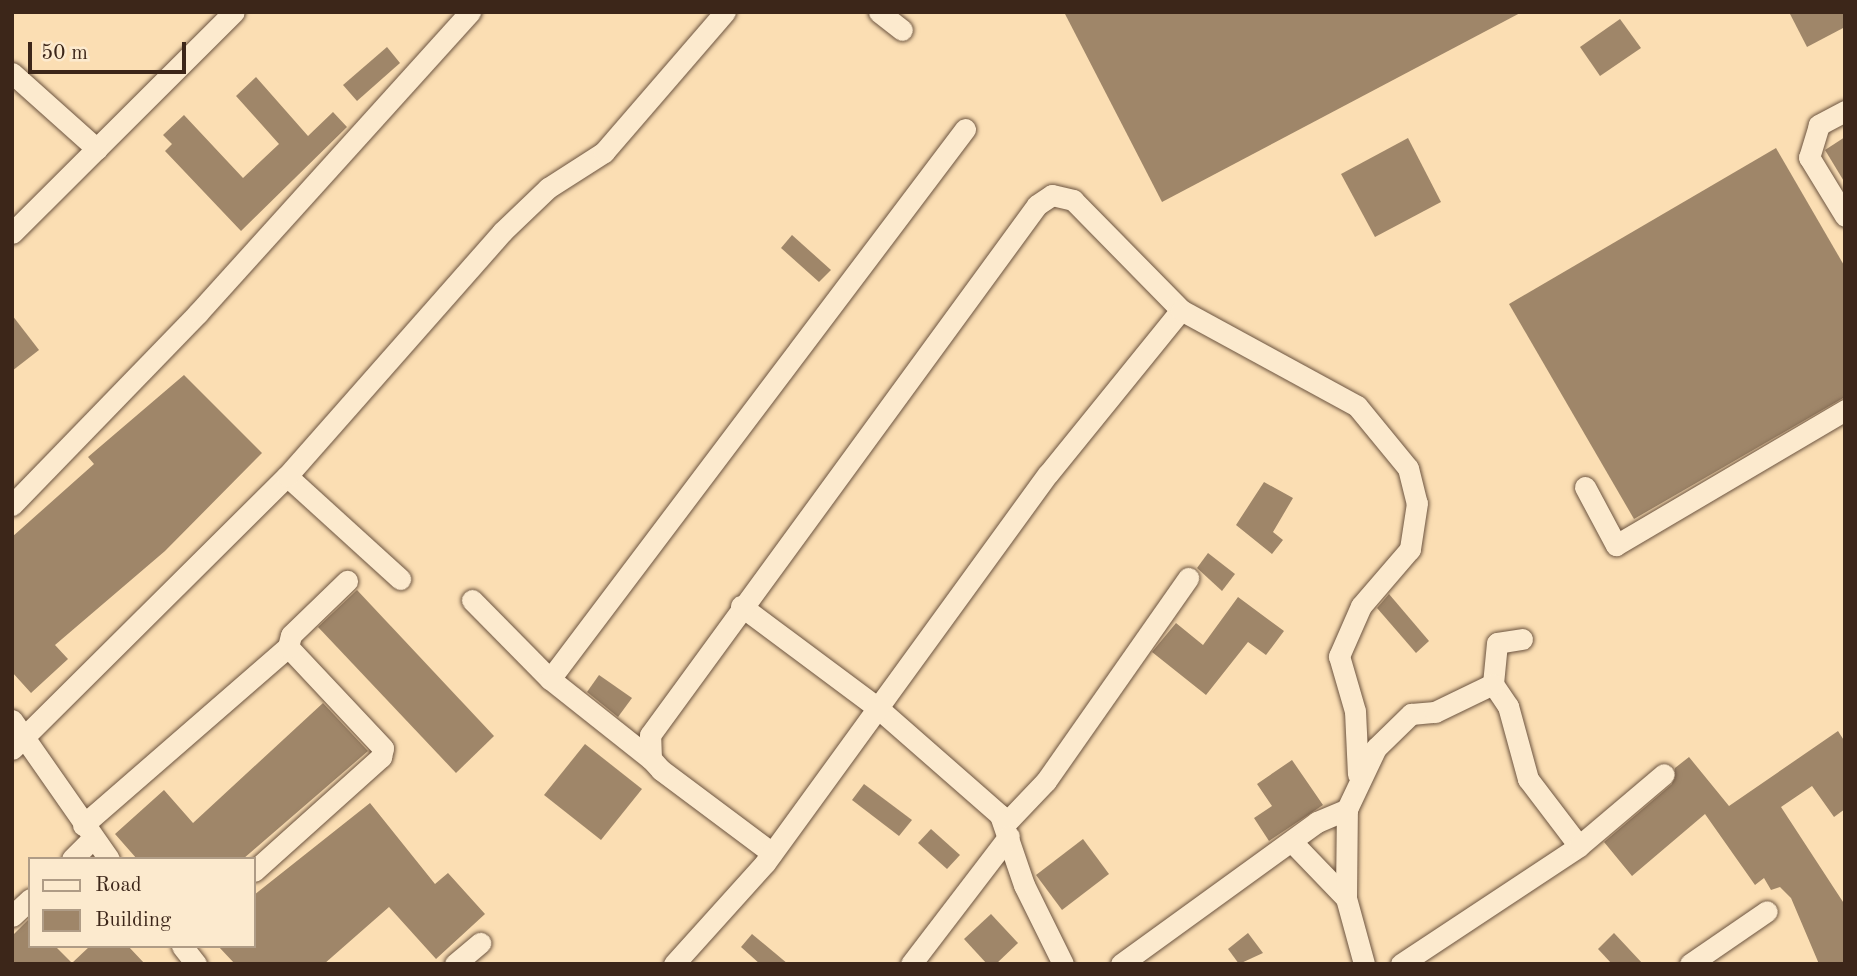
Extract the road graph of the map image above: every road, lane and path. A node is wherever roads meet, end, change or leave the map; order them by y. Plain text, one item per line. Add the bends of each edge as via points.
1 (234, 12) edge
2 (470, 12) edge
3 (725, 12) edge
4 (880, 12) edge
5 (902, 30) dead end
6 (12, 73) edge
7 (1845, 111) edge
8 (965, 129) dead end
9 (97, 149) junction
10 (1837, 184) edge
11 (1845, 216) edge
12 (12, 233) edge
13 (1181, 310) junction
14 (1845, 410) edge
15 (288, 476) junction
16 (1585, 487) dead end
17 (12, 505) edge
18 (1188, 578) dead end
19 (400, 579) dead end
20 (347, 581) dead end
21 (472, 600) dead end
22 (741, 606) junction
23 (1522, 639) dead end
24 (288, 647) junction
25 (550, 679) junction
26 (1493, 684) junction
27 (879, 709) junction
28 (12, 720) edge
29 (19, 743) edge
30 (651, 759) junction
31 (1358, 774) junction
32 (1664, 774) dead end
33 (1347, 809) junction
34 (1007, 830) junction
35 (88, 832) junction
36 (1293, 843) junction
37 (1579, 846) junction
38 (772, 853) junction
39 (73, 857) edge
40 (107, 857) edge
41 (256, 869) edge
42 (1346, 898) junction
43 (28, 901) edge
44 (1767, 911) dead end
45 (12, 916) edge
46 (480, 943) dead end
47 (455, 964) edge
48 (674, 964) edge
49 (911, 964) edge
50 (1063, 964) edge
51 (1121, 964) edge
52 (1364, 964) edge
53 (1401, 964) edge
54 (1690, 964) edge

1 - 9 street
2 - 17 street via 198,313
3 - 15 street via 604,152 548,188 502,232
4 - 5 street
6 - 9 street
7 - 10 street via 1819,125 1809,143 1809,157
8 - 25 street
9 - 12 street
10 - 11 street
13 - 22 street via 1073,200 1052,195 1037,205
13 - 27 street via 1048,474
13 - 31 street via 1357,406 1408,468 1417,503 1410,550 1361,606 1339,656 1355,711
14 - 16 street via 1616,545
15 - 19 street
15 - 29 street
18 - 34 street
20 - 24 street via 291,635
21 - 25 street
22 - 27 street
22 - 30 street via 656,724 647,745
23 - 26 street via 1497,643
24 - 35 street
24 - 41 street via 383,748
25 - 30 street
26 - 31 street via 1434,712 1411,715
26 - 37 street via 1508,706 1528,779
27 - 34 street via 985,799
27 - 38 street
28 - 29 street
29 - 35 street
30 - 38 street
31 - 33 street
32 - 37 street
33 - 36 street
33 - 42 street
34 - 49 street
34 - 50 street via 1024,885
35 - 39 street
35 - 40 street
36 - 42 street
36 - 51 street
37 - 53 street
38 - 48 street
42 - 52 street
43 - 45 street
44 - 54 street
46 - 47 street

